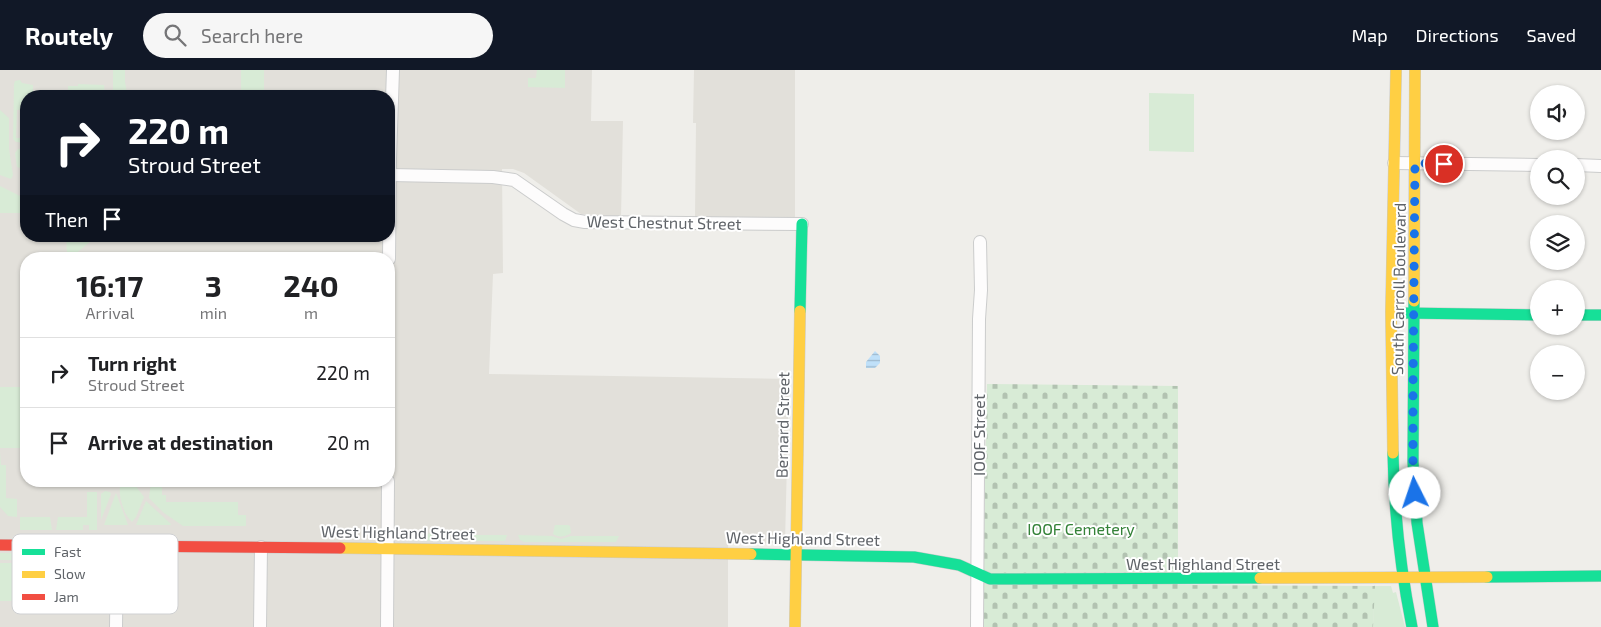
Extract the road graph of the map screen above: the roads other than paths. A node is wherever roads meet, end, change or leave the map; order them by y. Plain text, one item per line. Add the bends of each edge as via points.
1 (393, 70) edge
2 (1396, 70) edge
3 (1415, 70) edge
4 (392, 90) edge
5 (1394, 163) junction
6 (1415, 163) junction
7 (1530, 165) edge
8 (1585, 165) edge
9 (1601, 166) edge
10 (395, 175) edge
11 (802, 224) joint
12 (980, 242) dead end
13 (1392, 312) junction
14 (1414, 313) junction
15 (1530, 314) edge
16 (1585, 315) edge
17 (1601, 315) edge
18 (388, 487) edge
19 (178, 546) edge
20 (261, 547) junction
21 (388, 548) junction
22 (796, 554) junction
23 (978, 571) junction
24 (1601, 576) edge
25 (1424, 577) junction
26 (1402, 578) junction
27 (116, 614) edge
28 (116, 627) edge
29 (260, 627) edge
30 (387, 627) edge
31 (795, 627) edge
32 (977, 627) edge
33 (1412, 627) edge
34 (1433, 627) edge

1 - 4 street
2 - 5 street, South Carroll Boulevard
3 - 6 street, South Carroll Boulevard
5 - 6 street
5 - 13 street, South Carroll Boulevard
6 - 7 street
6 - 14 street, South Carroll Boulevard
8 - 9 street
10 - 11 street, West Chestnut Street via 514,180 563,214 585,222
11 - 22 street, Bernard Street
12 - 23 street, IOOF Street
13 - 14 street
13 - 26 street, South Carroll Boulevard via 1394,504
14 - 15 street
14 - 25 street, South Carroll Boulevard via 1413,462
16 - 17 street
18 - 21 street
19 - 20 street, West Highland Street
20 - 21 street, West Highland Street
20 - 29 street
21 - 22 street, West Highland Street
21 - 30 street
22 - 23 street, West Highland Street via 926,557
22 - 31 street, Bernard Street
23 - 26 street, West Highland Street via 990,579
23 - 32 street, IOOF Street
24 - 25 street, West Highland Street
25 - 26 street, West Highland Street
25 - 34 street, South Carroll Boulevard
26 - 33 street, South Carroll Boulevard
27 - 28 street

